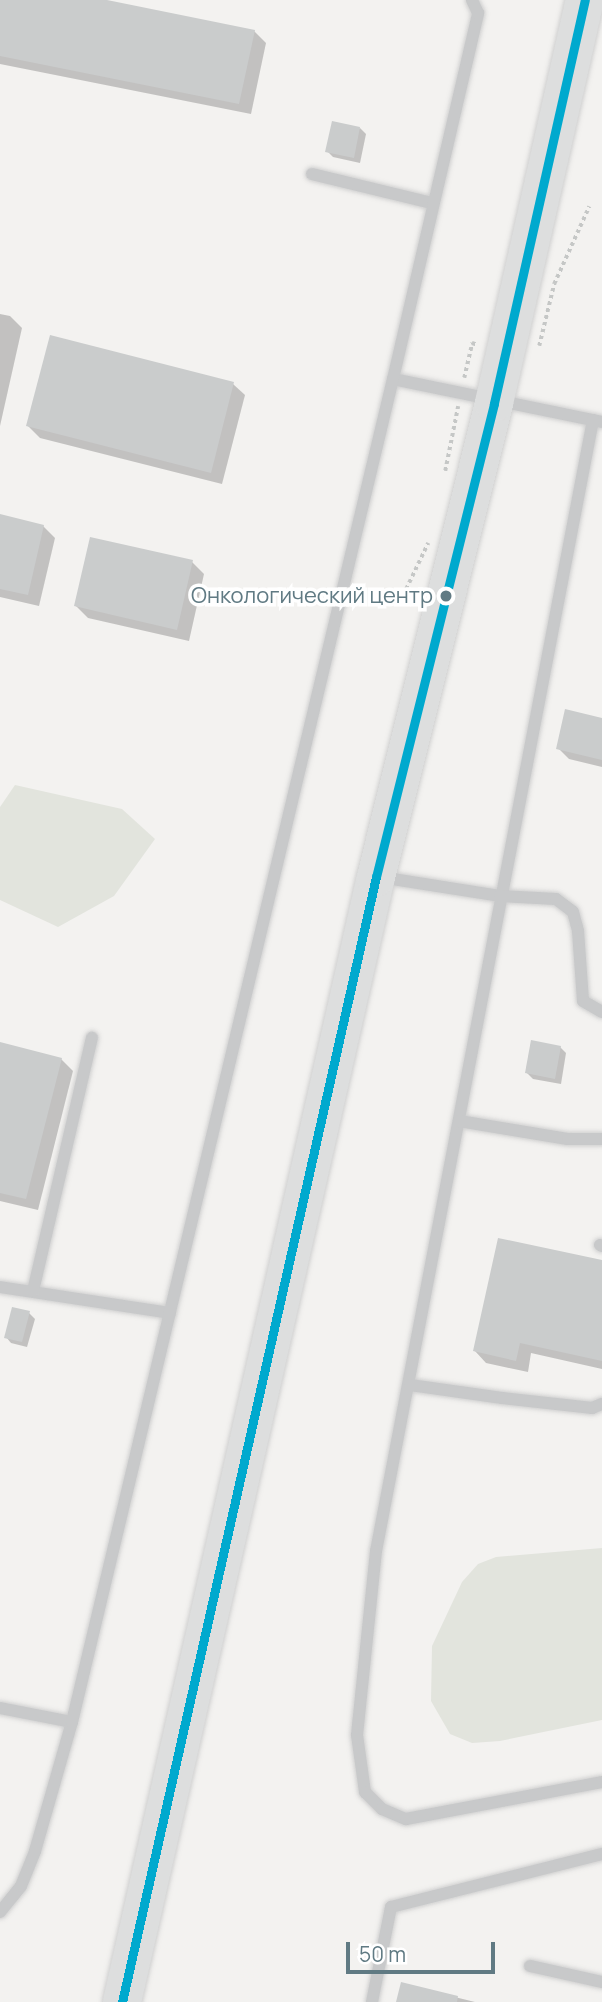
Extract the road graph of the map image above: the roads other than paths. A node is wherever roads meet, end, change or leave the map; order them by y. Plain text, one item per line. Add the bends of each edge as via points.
1 (472, 0) edge
2 (585, 0) edge
3 (312, 174) dead end
4 (432, 203) junction
5 (393, 379) junction
6 (494, 403) junction
7 (597, 421) edge
8 (376, 877) junction
9 (500, 896) junction
10 (602, 1012) edge
11 (92, 1038) dead end
12 (459, 1121) junction
13 (602, 1139) edge
14 (0, 1287) edge
15 (33, 1291) junction
16 (170, 1313) junction
17 (410, 1385) junction
18 (602, 1404) edge
19 (0, 1708) edge
20 (72, 1722) junction
21 (602, 1782) edge
22 (602, 1854) edge
23 (0, 1912) edge
24 (530, 1966) dead end
25 (602, 1982) edge
26 (122, 2002) edge
27 (372, 2002) edge

1 - 4 lane via 478,13
2 - 6 highway
3 - 4 lane
4 - 5 lane
5 - 6 lane
5 - 16 lane
6 - 7 lane
6 - 8 highway
7 - 9 lane
8 - 9 lane
8 - 26 highway
9 - 10 lane via 556,899 573,912 583,1001
9 - 12 lane
11 - 15 lane
12 - 13 lane via 568,1139
12 - 17 lane
14 - 15 lane
15 - 16 lane
16 - 20 lane
17 - 18 lane via 592,1408
17 - 21 lane via 376,1551 357,1735 365,1792 382,1809 406,1819
19 - 20 lane
20 - 23 lane via 35,1851 21,1886
22 - 27 lane via 391,1907
24 - 25 lane

